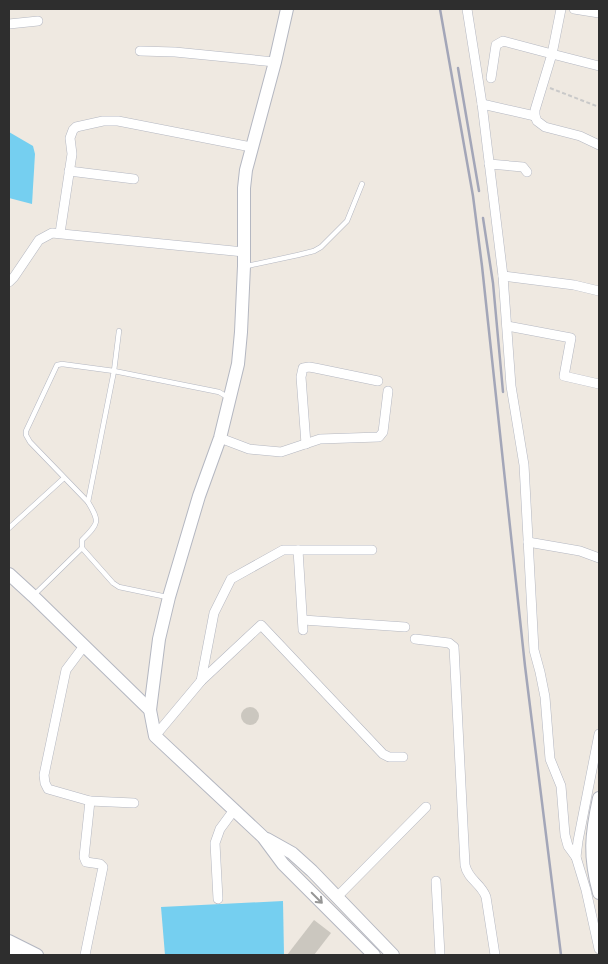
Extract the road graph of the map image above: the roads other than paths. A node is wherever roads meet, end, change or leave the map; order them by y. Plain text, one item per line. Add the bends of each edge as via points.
1 (286, 9) edge
2 (467, 9) edge
3 (561, 9) edge
4 (574, 9) edge
5 (589, 10) edge
6 (599, 13) edge
7 (38, 21) dead end
8 (9, 24) edge
9 (140, 51) dead end
10 (552, 54) junction
11 (275, 62) junction
12 (599, 66) edge
13 (491, 78) dead end
14 (482, 104) junction
15 (535, 116) junction
16 (599, 145) edge
17 (251, 147) junction
18 (489, 164) junction
19 (69, 171) junction
20 (527, 172) dead end
21 (134, 179) dead end
22 (362, 184) dead end
23 (60, 233) junction
24 (244, 252) junction
25 (244, 266) junction
26 (503, 276) junction
27 (9, 282) edge
28 (599, 291) edge
29 (507, 326) junction
30 (120, 331) dead end
31 (114, 371) junction
32 (378, 381) dead end
33 (599, 384) edge
34 (388, 391) dead end
35 (230, 399) junction
36 (220, 438) junction
37 (306, 444) junction
38 (64, 478) junction
39 (88, 502) junction
40 (9, 528) edge
41 (528, 542) junction
42 (82, 548) junction
43 (298, 550) junction
44 (372, 550) dead end
45 (599, 558) edge
46 (9, 574) edge
47 (33, 596) junction
48 (169, 597) junction
49 (405, 627) dead end
50 (415, 639) dead end
51 (84, 646) junction
52 (201, 681) junction
53 (150, 710) junction
54 (599, 734) edge
55 (155, 736) junction
56 (403, 757) dead end
57 (599, 798) edge
58 (90, 801) junction
59 (134, 803) dead end
60 (426, 807) dead end
61 (234, 810) junction
62 (262, 837) junction
63 (576, 857) junction
64 (436, 881) dead end
65 (599, 893) edge
66 (338, 897) junction
67 (218, 899) dead end
68 (9, 941) edge
69 (599, 949) edge
70 (9, 952) edge
71 (16, 955) edge
72 (37, 955) edge
73 (85, 955) edge
74 (374, 955) edge
75 (393, 955) edge
76 (440, 955) edge
77 (495, 955) edge

1 - 11 street
2 - 14 street
3 - 10 street
4 - 5 street
5 - 6 street
7 - 8 street
9 - 11 street
10 - 12 street
10 - 13 street via 500,42 496,45
10 - 15 street
11 - 17 street
14 - 15 street
14 - 18 street
15 - 16 street via 545,127 580,136
17 - 19 street via 126,122 103,121 73,130
17 - 24 street via 244,179
18 - 20 street via 523,167
18 - 26 street
19 - 21 street
19 - 23 street
22 - 25 lane via 347,221 321,247
23 - 24 street
23 - 27 street via 48,234 39,240
24 - 25 street
25 - 35 street via 240,350
26 - 28 street
26 - 29 street
29 - 33 street via 570,338 564,376
29 - 41 street via 511,386 524,465
30 - 31 lane
31 - 35 lane via 219,392
31 - 38 lane via 62,364 53,370 26,435
31 - 39 lane
32 - 37 street via 303,368
34 - 37 street via 379,438 320,439
35 - 36 street
36 - 37 street via 249,449 269,452 281,452
36 - 48 street
38 - 39 lane
38 - 40 lane
39 - 42 lane via 98,518 96,526 82,540
41 - 45 street via 580,551
41 - 63 street via 534,650 545,697 549,751 561,786 567,842
42 - 47 lane
42 - 48 lane via 119,586
43 - 44 street
43 - 49 street via 303,625
43 - 52 street via 284,550 232,579 214,613
46 - 47 street
47 - 51 street
48 - 53 street via 159,639
50 - 77 street via 449,643 454,647 464,865 486,897
51 - 53 street
51 - 58 street via 66,670 44,775 48,788
52 - 55 street
52 - 56 street via 260,625 383,754
53 - 55 street
54 - 63 street
55 - 61 street
57 - 65 street via 592,850
58 - 59 street
58 - 73 street via 84,857 86,862 103,867
60 - 66 street
61 - 62 street
61 - 67 street via 220,829 215,843
62 - 66 street via 292,853
62 -> 74 street via 283,864
63 - 69 street
64 - 76 street
66 - 75 street
68 - 72 street
70 - 71 street

